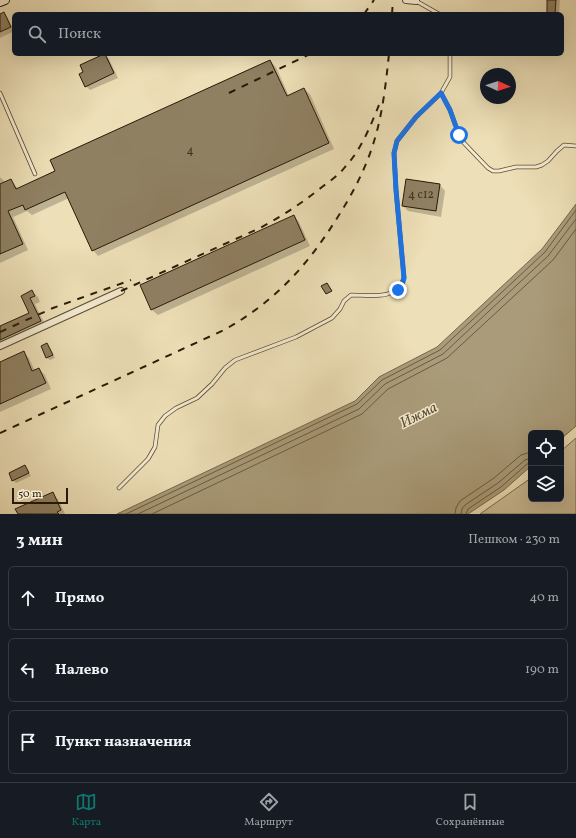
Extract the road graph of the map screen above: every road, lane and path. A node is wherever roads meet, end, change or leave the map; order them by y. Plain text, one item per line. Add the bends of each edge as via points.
1 (5, 0) edge
2 (406, 0) edge
3 (418, 0) edge
4 (0, 2) edge
5 (436, 12) edge
6 (450, 56) edge
7 (0, 93) edge
8 (441, 93) junction
9 (576, 146) edge
10 (35, 174) dead end
11 (121, 291) dead end
12 (0, 346) edge
13 (119, 488) dead end

1 - 4 main road
2 - 3 street
3 - 5 lane
6 - 8 lane via 450,77
7 - 10 lane
8 - 9 lane via 464,143 493,171 499,172 516,166 542,165 564,145
8 - 13 lane via 416,117 397,141 394,153 404,278 398,290 387,295 351,295 332,318 296,337 235,360 197,398 164,416 158,425 155,447 148,459
11 - 12 street

